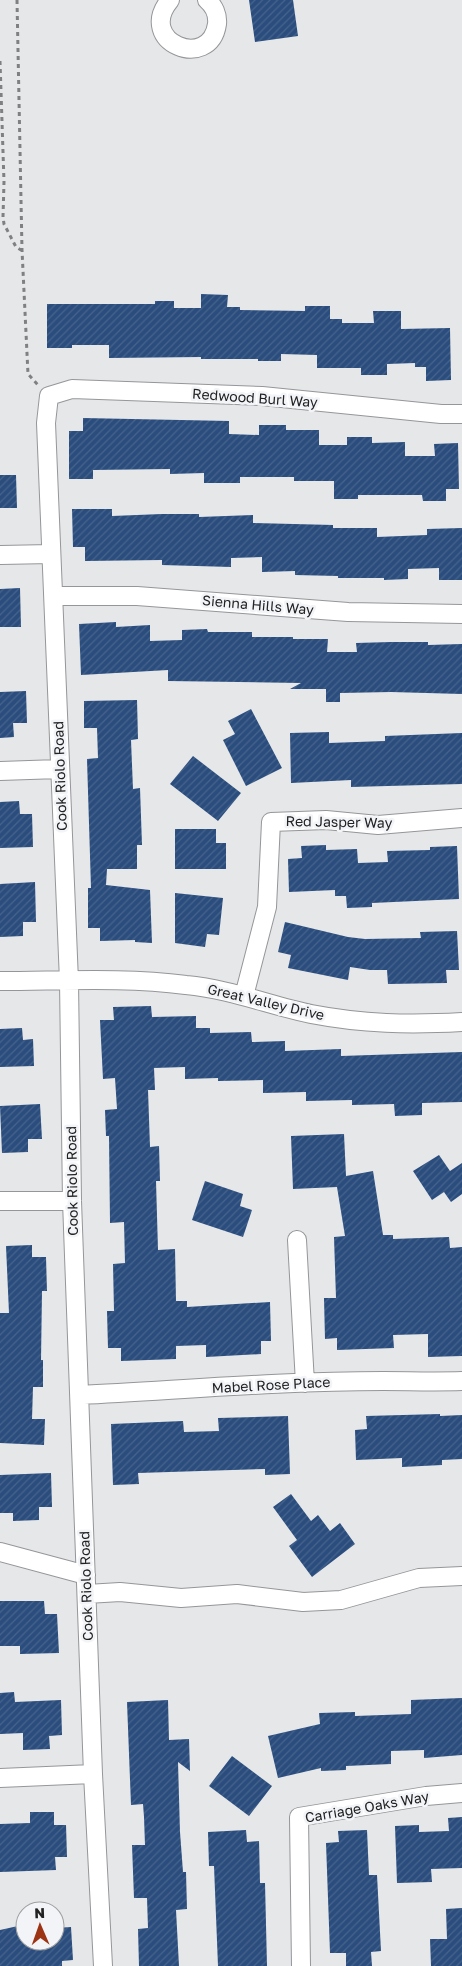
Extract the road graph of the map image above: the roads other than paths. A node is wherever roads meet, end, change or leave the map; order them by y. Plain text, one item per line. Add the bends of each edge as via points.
1 (170, 0) edge
2 (207, 0) edge
3 (48, 396) joint
4 (462, 414) edge
5 (51, 554) junction
6 (0, 556) edge
7 (54, 596) junction
8 (462, 614) edge
9 (59, 769) junction
10 (0, 771) edge
11 (462, 818) edge
12 (0, 981) edge
13 (69, 981) junction
14 (244, 996) junction
15 (462, 1022) edge
16 (1, 1201) dead end
17 (72, 1201) junction
18 (297, 1240) dead end
19 (462, 1382) edge
20 (305, 1384) junction
21 (80, 1395) junction
22 (0, 1552) edge
23 (86, 1575) junction
24 (462, 1576) edge
25 (87, 1594) junction
26 (93, 1774) junction
27 (0, 1778) edge
28 (462, 1793) edge
29 (102, 1966) edge
30 (302, 1966) edge

1 - 2 street via 160,20 162,31 177,47 188,50 199,48 215,33 216,12
3 - 4 street, Redwood Burl Way via 72,389 262,396
3 - 5 street, Cook Riolo Road via 46,423
5 - 6 street
5 - 7 street, Cook Riolo Road
7 - 8 street, Sienna Hills Way via 137,596 348,612
7 - 9 street, Cook Riolo Road
9 - 10 street
9 - 13 street, Cook Riolo Road
11 - 14 street, Red Jasper Way via 378,825 326,820 272,822 267,907
12 - 13 street, Great Valley Drive
13 - 14 street, Great Valley Drive via 187,985
13 - 17 street, Cook Riolo Road
14 - 15 street, Great Valley Drive via 310,1014 360,1022 410,1025
16 - 17 street
17 - 21 street, Cook Riolo Road
18 - 20 street
19 - 20 street, Mabel Rose Place
20 - 21 street, Mabel Rose Place
21 - 23 street, Cook Riolo Road
22 - 23 street
23 - 25 street, Cook Riolo Road
24 - 25 street via 419,1578 341,1600 303,1602 238,1594 181,1598 120,1592
25 - 26 street, Cook Riolo Road
26 - 27 street
26 - 29 street, Cook Riolo Road
28 - 30 street, Carriage Oaks Way via 299,1818

